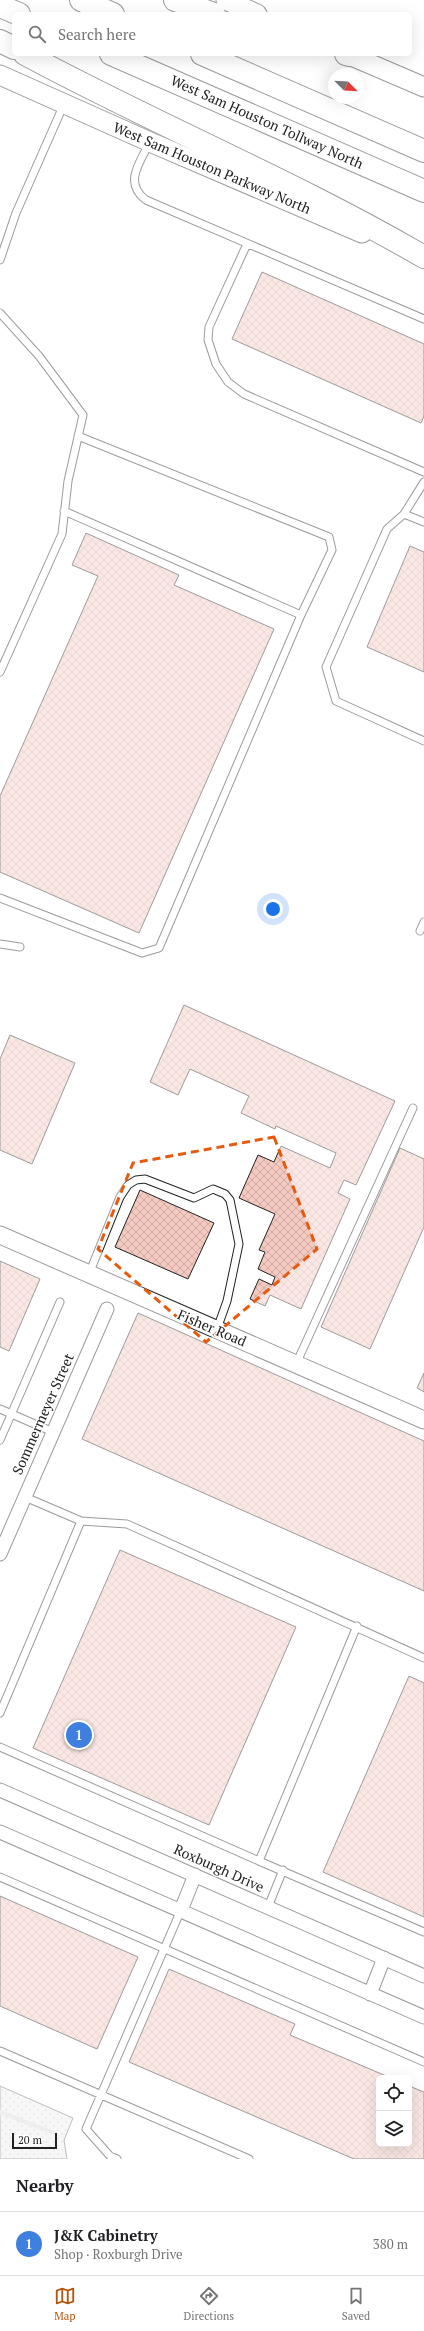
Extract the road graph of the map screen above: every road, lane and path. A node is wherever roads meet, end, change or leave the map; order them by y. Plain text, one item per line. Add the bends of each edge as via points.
1 (81, 0) edge
2 (175, 0) edge
3 (226, 0) edge
4 (0, 6) edge
5 (14, 12) edge
6 (108, 12) edge
7 (208, 12) edge
8 (253, 12) edge
9 (0, 41) edge
10 (12, 47) edge
11 (29, 56) edge
12 (116, 56) edge
13 (207, 56) edge
14 (352, 56) edge
15 (0, 75) edge
16 (424, 87) edge
17 (64, 104) junction
18 (150, 142) junction
19 (424, 151) edge
20 (424, 191) edge
21 (247, 244) junction
22 (424, 258) edge
23 (0, 260) edge
24 (0, 313) edge
25 (424, 319) edge
26 (78, 436) junction
27 (424, 472) edge
28 (424, 482) edge
29 (64, 511) junction
30 (404, 514) junction
31 (424, 522) edge
32 (301, 614) junction
33 (0, 672) edge
34 (424, 741) edge
35 (0, 898) edge
36 (424, 922) edge
37 (420, 931) dead end
38 (0, 944) edge
39 (20, 947) dead end
40 (413, 1108) dead end
41 (0, 1235) edge
42 (88, 1274) junction
43 (60, 1302) dead end
44 (106, 1309) dead end
45 (217, 1330) junction
46 (296, 1364) junction
47 (0, 1409) edge
48 (11, 1414) junction
49 (424, 1420) edge
50 (53, 1432) junction
51 (0, 1440) edge
52 (25, 1497) junction
53 (81, 1521) junction
54 (0, 1554) edge
55 (357, 1626) junction
56 (424, 1658) edge
57 (0, 1713) edge
58 (0, 1747) edge
59 (0, 1790) edge
60 (0, 1832) edge
61 (259, 1861) junction
62 (283, 1870) junction
63 (195, 1874) junction
64 (0, 1877) edge
65 (268, 1907) junction
66 (181, 1910) junction
67 (424, 1932) edge
68 (165, 1949) junction
69 (384, 1958) junction
70 (424, 1976) edge
71 (370, 1994) junction
72 (424, 2017) edge
73 (0, 2051) edge
74 (424, 2062) edge
75 (101, 2094) junction
76 (117, 2159) edge
77 (249, 2159) edge

1 - 6 highway
2 - 7 highway
3 - 8 main road
4 - 5 highway
9 - 10 highway
11 - 22 highway via 101,95 204,142 357,218
12 - 20 highway, West Sam Houston Tollway North
13 - 19 highway
14 - 16 main road
15 - 17 main road, West Sam Houston Parkway North
17 - 18 main road, West Sam Houston Parkway North
17 - 23 lane via 16,213
18 - 21 lane via 136,168 134,182 138,194 146,200
18 - 22 main road, West Sam Houston Parkway North
21 - 25 lane
21 - 27 lane via 208,333 216,364 228,382 244,394
24 - 26 lane via 38,356 83,415
26 - 29 lane
26 - 32 lane via 329,536 332,550
28 - 30 lane
29 - 32 lane
29 - 33 lane via 62,534
30 - 31 lane
30 - 34 lane via 386,529 326,667 336,701
32 - 35 lane via 159,948 142,953
36 - 37 lane
38 - 39 lane
40 - 46 lane
41 - 42 street, Fisher Road
42 - 45 street, Fisher Road
42 - 45 lane via 120,1197 128,1185 136,1180 145,1179 194,1198 209,1190 219,1192 230,1200 238,1244 227,1300
43 - 48 lane
44 - 50 street, Sommermeyer Street
45 - 46 street, Fisher Road
46 - 49 street, Fisher Road
47 - 48 lane
48 - 50 lane
48 - 51 lane
50 - 52 street, Sommermeyer Street
52 - 53 lane
52 - 54 street, Sommermeyer Street
53 - 55 lane via 127,1524
53 - 57 lane
55 - 56 lane
55 - 61 lane
58 - 61 lane
59 - 63 street, Roxburgh Drive
60 - 66 street
61 - 62 lane
62 - 65 lane
62 - 67 lane
63 - 65 street, Roxburgh Drive
63 - 66 street
64 - 68 lane
65 - 69 street, Roxburgh Drive
66 - 68 lane
66 - 71 street
68 - 74 lane
68 - 75 lane
69 - 70 street, Roxburgh Drive
69 - 71 street
71 - 72 street
73 - 75 lane
75 - 76 lane via 86,2129 110,2156
75 - 77 lane

